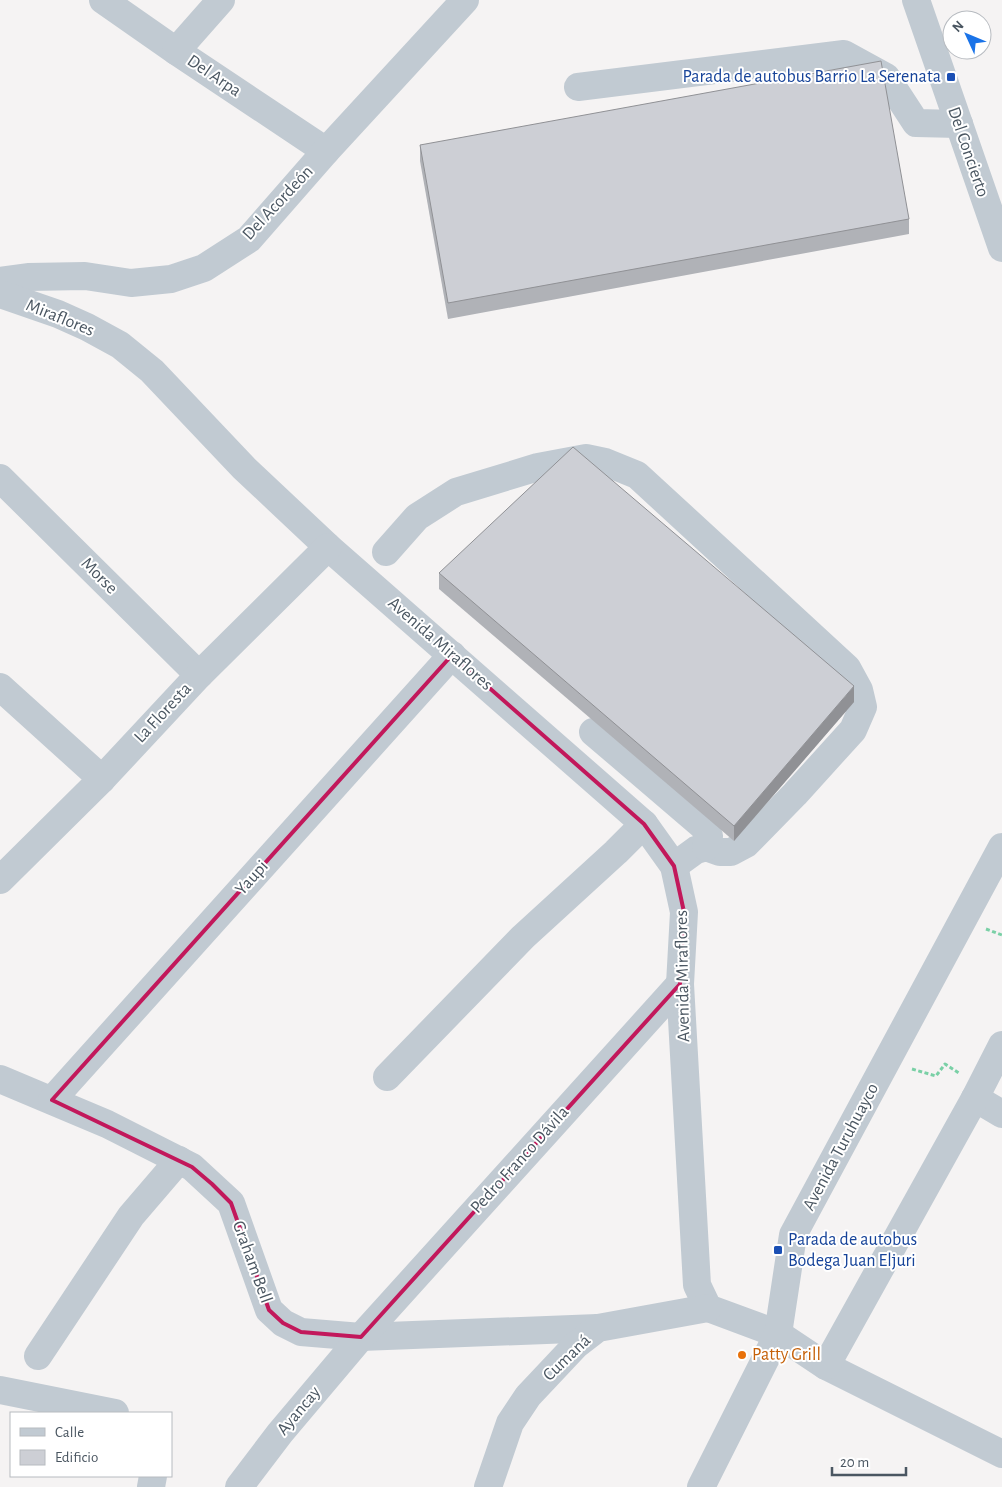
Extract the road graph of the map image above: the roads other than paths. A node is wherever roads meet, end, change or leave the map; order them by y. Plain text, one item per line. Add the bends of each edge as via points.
1 (104, 0) edge
2 (222, 0) edge
3 (464, 0) edge
4 (916, 0) edge
5 (176, 51) junction
6 (578, 87) dead end
7 (959, 124) junction
8 (326, 151) junction
9 (994, 197) edge
10 (1002, 248) edge
11 (0, 281) edge
12 (0, 294) edge
13 (120, 344) joint
14 (0, 478) edge
15 (328, 547) junction
16 (386, 552) dead end
17 (452, 655) junction
18 (199, 675) junction
19 (0, 687) edge
20 (593, 732) dead end
21 (102, 779) junction
22 (644, 824) junction
23 (706, 847) junction
24 (1002, 847) edge
25 (674, 866) junction
26 (0, 880) edge
27 (680, 984) junction
28 (1002, 1045) edge
29 (387, 1077) dead end
30 (0, 1079) edge
31 (975, 1098) junction
32 (52, 1100) junction
33 (1002, 1114) edge
34 (180, 1160) junction
35 (708, 1308) junction
36 (598, 1328) junction
37 (778, 1334) junction
38 (361, 1336) junction
39 (38, 1356) dead end
40 (826, 1366) junction
41 (0, 1390) edge
42 (110, 1412) edge
43 (1002, 1454) edge
44 (239, 1487) edge
45 (488, 1487) edge
46 (701, 1487) edge

1 - 5 street, Del Arpa
2 - 5 street
3 - 8 street, Del Acordeón
4 - 7 street, Del Concierto
5 - 8 street, Del Arpa
6 - 7 street via 844,54 886,77 916,123
7 - 9 street, Del Concierto
8 - 11 street, Del Acordeón via 249,239 204,268 171,279 131,283 85,276
9 - 10 street, Del Concierto
12 - 13 street, Miraflores via 87,326
13 - 15 street, Avenida Miraflores via 152,371 244,468
14 - 18 street, Morse
15 - 17 street, Avenida Miraflores
15 - 18 street, La Floresta
16 - 23 street via 417,517 456,492 538,467 586,458 605,462 637,475 847,668 859,690 863,707 854,730 746,844 731,852
17 - 22 street, Avenida Miraflores
17 - 32 street, Yaupi
18 - 21 street, La Floresta
19 - 21 street
20 - 23 street via 703,826 709,836
21 - 26 street, La Floresta
22 - 25 street, Avenida Miraflores
22 - 29 street via 522,937
23 - 25 street via 696,850
24 - 37 street, Avenida Turuhuayco via 794,1234
25 - 27 street, Avenida Miraflores via 684,912
27 - 35 street, Avenida Miraflores via 697,1285
27 - 38 street, Pedro Franco Dávila
28 - 31 street
30 - 32 street, Graham Bell
31 - 33 street
31 - 40 street
32 - 34 street, Graham Bell
34 - 38 street, Graham Bell via 231,1203 269,1310 283,1323 301,1332
34 - 39 street via 131,1216
35 - 36 street, Cumaná
35 - 37 street
36 - 38 street, Graham Bell
36 - 45 street, Cumaná via 576,1345 528,1396 510,1423
37 - 40 street
37 - 46 street, Avenida Turuhuayco
38 - 44 street, Ayancay
40 - 43 street
41 - 42 street

